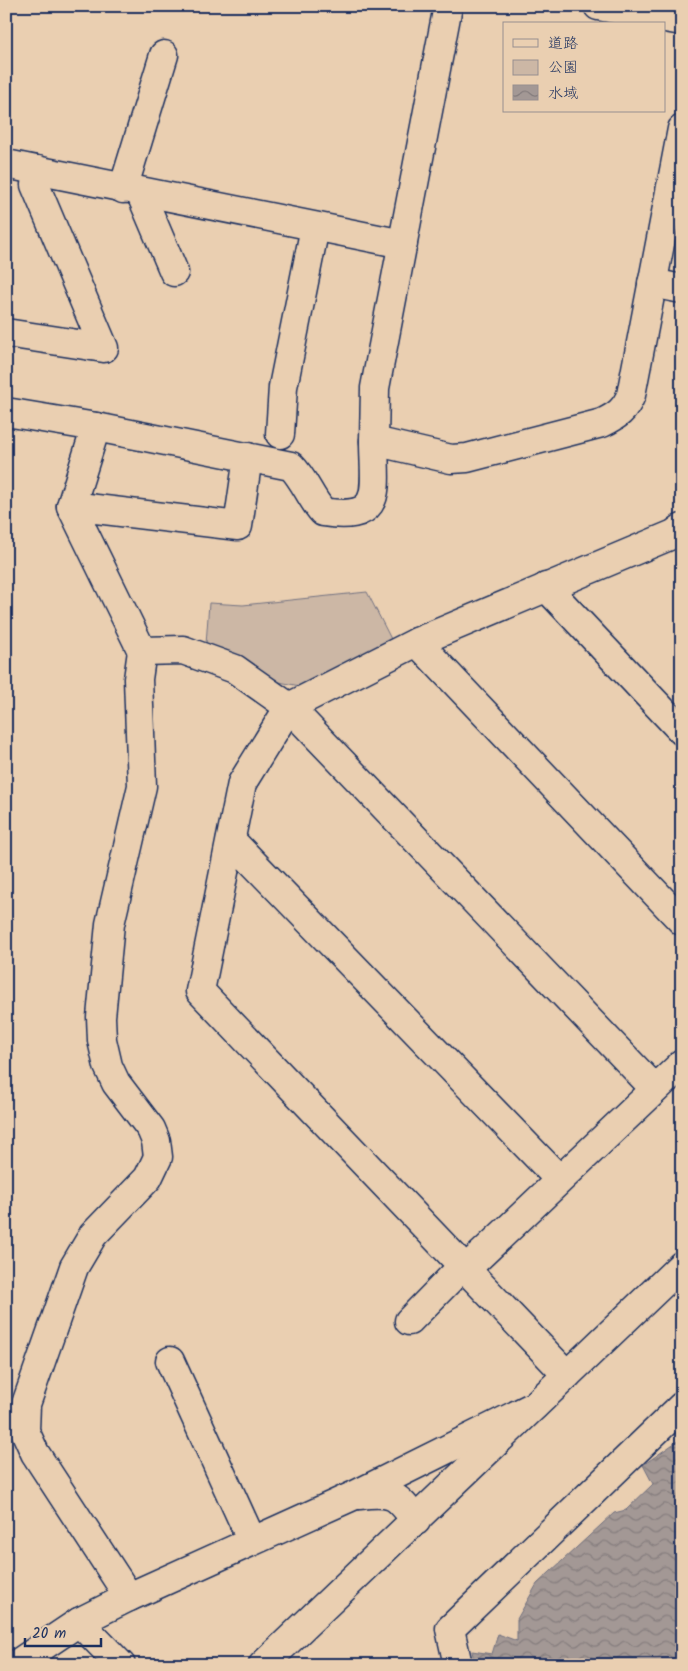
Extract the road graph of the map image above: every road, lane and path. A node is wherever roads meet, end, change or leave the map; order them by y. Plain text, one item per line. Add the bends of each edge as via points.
1 (448, 6) edge
2 (598, 6) edge
3 (682, 21) edge
4 (164, 55) dead end
5 (682, 129) edge
6 (6, 164) edge
7 (37, 170) junction
8 (132, 190) junction
9 (315, 227) junction
10 (403, 244) junction
11 (174, 272) dead end
12 (652, 283) junction
13 (682, 290) edge
14 (6, 333) edge
15 (6, 412) edge
16 (96, 427) junction
17 (280, 434) dead end
18 (374, 441) junction
19 (248, 457) junction
20 (71, 506) junction
21 (679, 534) edge
22 (546, 586) junction
23 (417, 642) junction
24 (142, 651) junction
25 (290, 707) junction
26 (682, 732) edge
27 (231, 840) junction
28 (682, 921) edge
29 (682, 1064) edge
30 (655, 1089) junction
31 (559, 1179) junction
32 (682, 1265) edge
33 (466, 1269) junction
34 (409, 1321) dead end
35 (170, 1361) dead end
36 (567, 1375) junction
37 (534, 1406) junction
38 (682, 1406) edge
39 (355, 1495) junction
40 (416, 1521) junction
41 (252, 1541) junction
42 (129, 1597) junction
43 (79, 1622) junction
44 (12, 1659) edge
45 (121, 1665) edge
46 (263, 1665) edge
47 (458, 1665) edge

1 - 10 street
2 - 3 street
4 - 8 street
5 - 12 street
6 - 7 street
7 - 8 street
7 - 14 street via 35,185 104,348
8 - 9 street
8 - 11 street
9 - 10 street
9 - 17 street via 283,387
10 - 18 street via 375,388
12 - 13 street
12 - 18 street via 631,395 626,408 616,417 467,458 451,459
15 - 16 street
16 - 19 street
16 - 20 street
18 - 19 street via 374,489 369,507 360,513 323,512 291,466
19 - 20 street via 238,526
20 - 24 street
21 - 22 street
22 - 23 street
22 - 26 street
23 - 25 street
23 - 28 street
24 - 25 street via 183,650 235,669
24 - 42 street via 138,678 142,786 110,924 101,1018 108,1066 116,1083 151,1129 158,1157 148,1178 93,1235 74,1267 31,1388 24,1417 25,1431 34,1453
25 - 27 street via 242,783
25 - 30 street
27 - 31 street
27 - 33 street via 200,991
29 - 30 street
30 - 31 street
31 - 33 street
32 - 36 street
33 - 34 street via 454,1275
33 - 36 street
35 - 41 street
36 - 37 street
37 - 39 street
37 - 40 street
38 - 47 street via 450,1629
39 - 40 street via 392,1495
39 - 41 street
40 - 46 street
41 - 42 street
42 - 43 street
43 - 44 street
43 - 45 street

